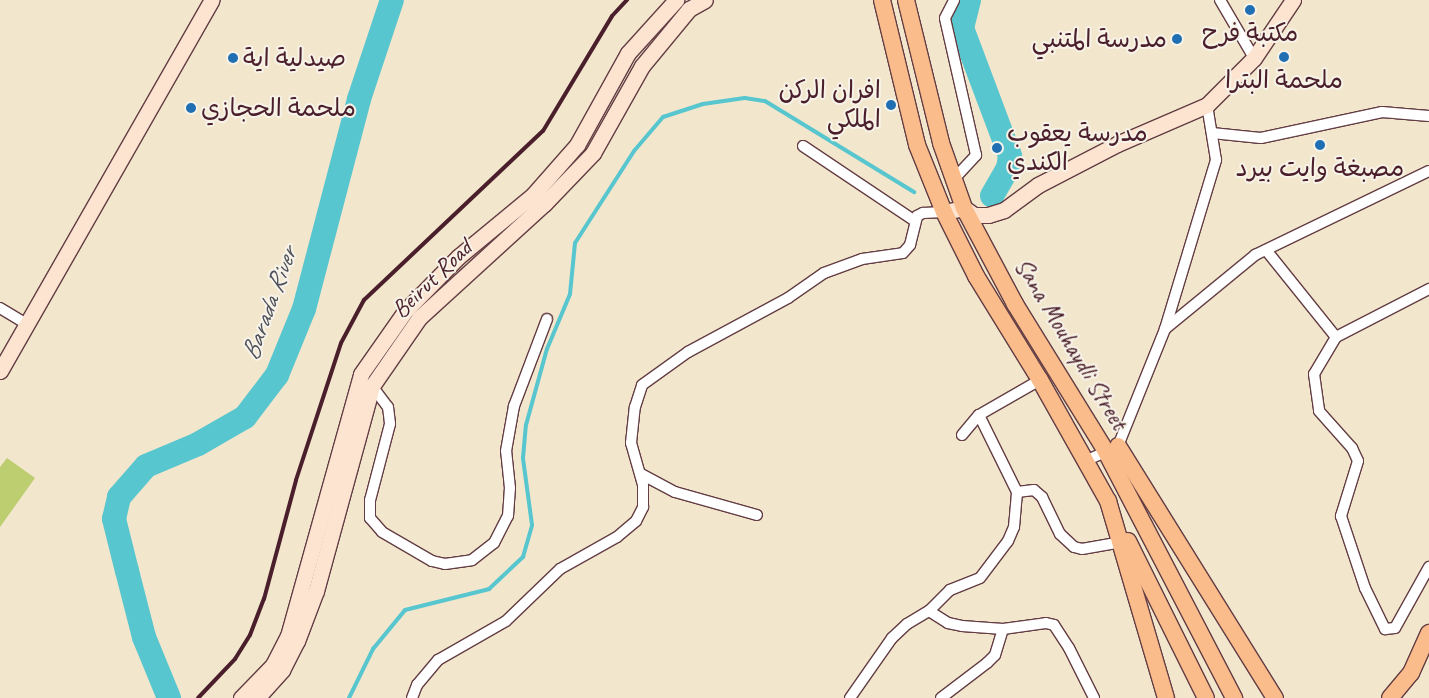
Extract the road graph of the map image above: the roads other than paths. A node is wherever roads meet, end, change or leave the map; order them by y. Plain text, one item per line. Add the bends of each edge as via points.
1 (212, 0) edge
2 (676, 0) edge
3 (705, 0) edge
4 (882, 0) edge
5 (906, 0) edge
6 (954, 0) edge
7 (1220, 0) edge
8 (1293, 0) edge
9 (1254, 58) junction
10 (1207, 105) junction
11 (1429, 116) edge
12 (1212, 133) junction
13 (803, 146) dead end
14 (1429, 170) edge
15 (953, 180) junction
16 (964, 208) junction
17 (944, 212) junction
18 (914, 221) junction
19 (1266, 250) junction
20 (1429, 289) edge
21 (0, 308) edge
22 (547, 319) dead end
23 (27, 324) junction
24 (1165, 329) junction
25 (1336, 337) junction
26 (0, 371) edge
27 (1040, 380) junction
28 (372, 386) junction
29 (978, 416) junction
30 (962, 435) dead end
31 (1112, 448) junction
32 (1085, 461) junction
33 (641, 474) junction
34 (1017, 492) junction
35 (1108, 501) junction
36 (757, 515) dead end
37 (1120, 542) junction
38 (1429, 567) edge
39 (929, 611) junction
40 (1003, 629) junction
41 (1429, 633) edge
42 (241, 698) edge
43 (257, 698) edge
44 (412, 698) edge
45 (850, 698) edge
46 (941, 698) edge
47 (1094, 698) edge
48 (1166, 698) edge
49 (1206, 698) edge
50 (1234, 698) edge
51 (1275, 698) edge
52 (1390, 698) edge

1 - 23 street
2 - 42 street via 628,53 577,145 533,195 458,257 406,310 361,374 288,636 273,665
3 - 28 street, Beirut Road via 689,9 642,66 593,153 537,211 419,318
4 - 17 main road via 917,145
5 - 15 main road, Sana Mouhaydli Street
6 - 15 street via 945,18 976,155
7 - 9 street
8 - 9 street
9 - 10 street
10 - 12 street
10 - 16 street via 1117,144 1038,185 1004,210 974,215
11 - 12 street via 1382,112 1261,138
12 - 24 street via 1216,160
13 - 18 street
14 - 19 street
15 - 16 main road, Sana Mouhaydli Street
16 - 17 street
16 - 31 main road, Sana Mouhaydli Street via 1015,304
17 - 18 street via 923,213
17 - 27 main road via 976,276
18 - 33 street via 910,245 903,253 862,259 824,273 788,298 688,352 642,384 635,407 631,443
19 - 24 street via 1255,255
19 - 25 street
20 - 25 street
21 - 23 street
22 - 28 street via 514,406 506,451 510,488 508,516 494,543 472,560 445,564 432,561 382,532 370,518 370,500 390,424 388,407
23 - 26 street
24 - 31 street
25 - 38 street via 1314,374 1319,411 1352,448 1358,461 1340,516 1365,588 1385,629 1395,628
27 - 29 street
27 - 32 main road
28 - 43 street, Beirut Road via 310,608 282,670
29 - 30 street
29 - 34 street
31 - 32 street
31 - 50 main road, Sana Mouhaydli Street
31 - 51 main road
32 - 35 main road
33 - 36 street via 675,492
33 - 44 street via 643,507 629,529 560,569 506,621 438,660 424,675
34 - 37 street via 1034,490 1042,497 1060,534 1074,547
34 - 39 street via 1014,526 999,556 980,578 950,590
35 - 37 main road
35 - 49 main road
37 - 48 main road
39 - 40 street via 948,623
39 - 45 street via 906,624 892,638
40 - 46 street via 991,659
40 - 47 street via 1046,623 1054,625
41 - 52 main road via 1411,673

